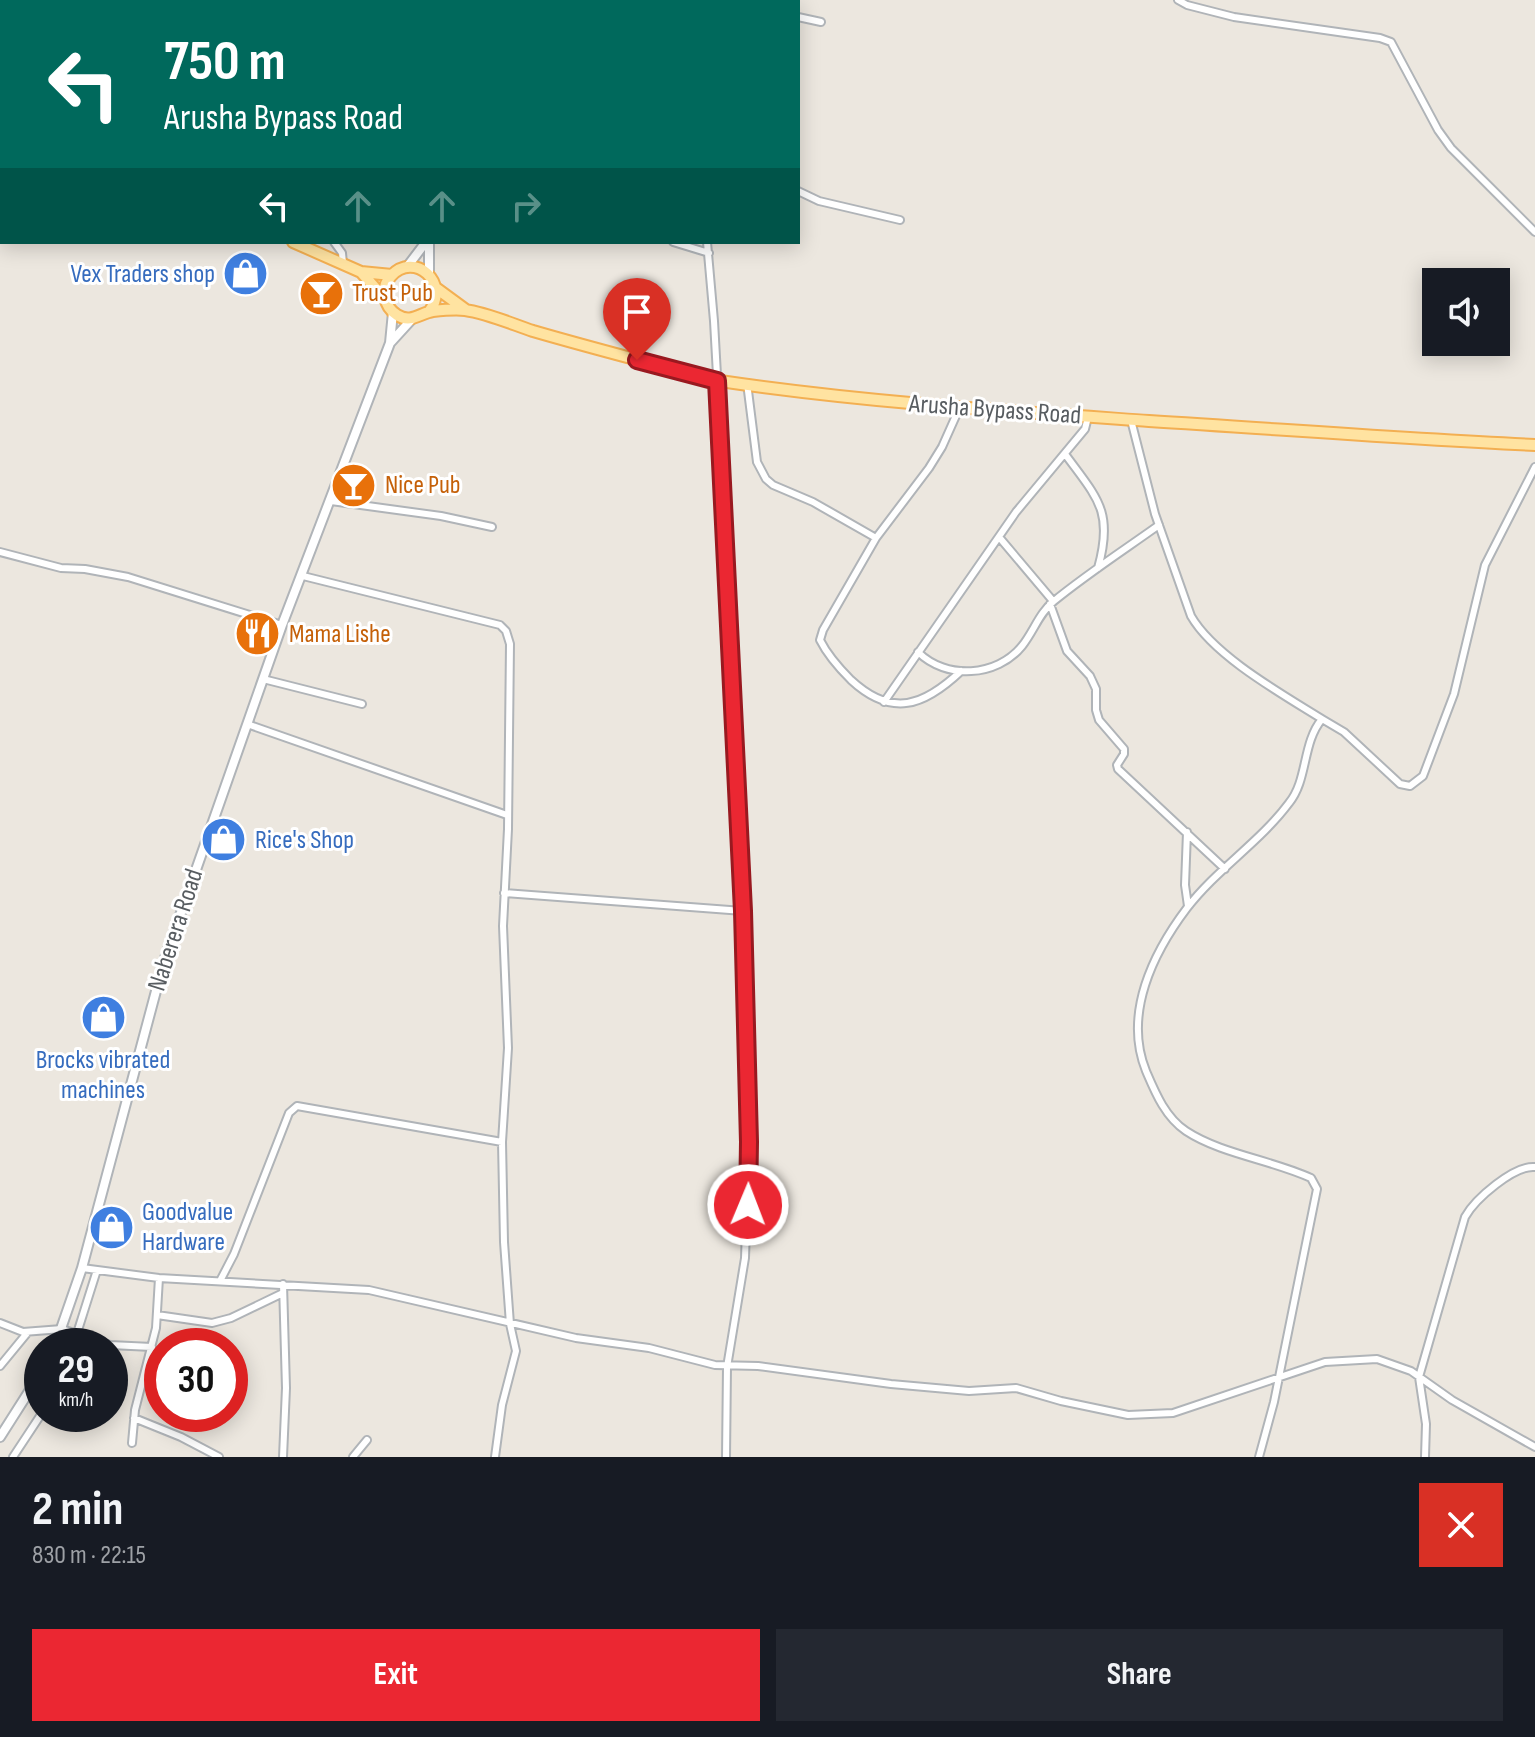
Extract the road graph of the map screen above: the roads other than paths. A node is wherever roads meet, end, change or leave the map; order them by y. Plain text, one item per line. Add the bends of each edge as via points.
1 (1178, 0) edge
2 (800, 17) edge
3 (821, 22) dead end
4 (800, 192) edge
5 (900, 220) dead end
6 (1535, 232) edge
7 (298, 244) edge
8 (335, 244) edge
9 (426, 244) edge
10 (428, 244) edge
11 (680, 244) edge
12 (707, 244) edge
13 (709, 253) junction
14 (343, 263) junction
15 (407, 267) junction
16 (361, 272) junction
17 (429, 274) junction
18 (392, 275) junction
19 (436, 288) junction
20 (385, 299) junction
21 (466, 310) junction
22 (393, 312) junction
23 (429, 312) junction
24 (412, 319) junction
25 (390, 343) junction
26 (717, 381) junction
27 (747, 383) junction
28 (959, 409) junction
29 (1088, 417) junction
30 (1131, 420) junction
31 (1535, 445) edge
32 (1065, 454) junction
33 (1535, 467) edge
34 (331, 501) junction
35 (1159, 525) junction
36 (492, 527) dead end
37 (999, 537) junction
38 (876, 538) junction
39 (0, 552) edge
40 (1098, 568) junction
41 (303, 576) junction
42 (1052, 603) junction
43 (282, 625) junction
44 (918, 652) junction
45 (961, 671) junction
46 (263, 679) junction
47 (884, 702) junction
48 (362, 704) dead end
49 (1322, 719) junction
50 (247, 724) junction
51 (507, 815) junction
52 (1187, 832) junction
53 (1225, 869) junction
54 (504, 893) junction
55 (1188, 906) junction
56 (743, 911) junction
57 (502, 1142) junction
58 (1535, 1167) edge
59 (82, 1268) junction
60 (97, 1270) junction
61 (159, 1278) junction
62 (220, 1281) junction
63 (283, 1284) junction
64 (283, 1293) junction
65 (157, 1315) junction
66 (0, 1323) edge
67 (510, 1324) junction
68 (62, 1328) edge
69 (80, 1328) edge
70 (155, 1328) edge
71 (24, 1331) edge
72 (24, 1337) edge
73 (0, 1366) edge
74 (727, 1367) junction
75 (1279, 1376) junction
76 (1419, 1377) junction
77 (144, 1379) edge
78 (24, 1399) edge
79 (134, 1418) junction
80 (29, 1432) edge
81 (0, 1437) edge
82 (367, 1440) dead end
83 (132, 1443) dead end
84 (1535, 1447) edge
85 (13, 1457) edge
86 (219, 1457) edge
87 (283, 1457) edge
88 (353, 1457) edge
89 (495, 1457) edge
90 (726, 1457) edge
91 (1259, 1457) edge
92 (1425, 1457) edge

1 - 6 street via 1234,17 1391,42 1442,137
2 - 3 street
4 - 5 street
7 - 14 main road
8 - 14 street
9 - 15 street
10 - 17 street
11 - 13 street
12 - 13 street
13 - 26 street
14 - 16 main road
15 - 17 main road
15 - 18 main road
16 - 18 main road
16 - 20 main road
17 - 19 main road, Arusha Bypass Road
18 - 20 main road
19 - 21 main road, Arusha Bypass Road
19 - 23 main road
20 - 22 main road
21 - 23 main road, Arusha Bypass Road
21 - 26 main road, Arusha Bypass Road
22 - 24 main road
22 - 25 street, Naberera Road
23 - 24 main road, Arusha Bypass Road
24 - 25 street, Naberera Road
25 - 34 street, Naberera Road
26 - 27 main road, Arusha Bypass Road
26 - 56 street
27 - 28 main road, Arusha Bypass Road
27 - 38 street via 757,462 766,479
28 - 29 main road, Arusha Bypass Road
28 - 38 street via 929,468
29 - 30 main road, Arusha Bypass Road
29 - 32 street
30 - 31 main road, Arusha Bypass Road
30 - 35 street
32 - 37 street
32 - 40 street via 1104,514 1105,544
33 - 49 street via 1485,565 1454,694 1423,776 1410,786 1400,784 1344,732
34 - 36 street
34 - 41 street, Naberera Road
35 - 40 street
35 - 49 street via 1199,629
37 - 42 street
37 - 44 street
38 - 47 street via 820,640 846,674
39 - 43 street via 61,568 128,577
40 - 42 street
41 - 43 street, Naberera Road
41 - 51 street via 496,623 506,631
42 - 45 street via 1009,659 998,666
42 - 52 street via 1067,651 1096,689 1099,720 1124,749 1117,767
43 - 46 street, Naberera Road
44 - 45 street via 938,667
44 - 47 street
45 - 47 street via 925,699
46 - 48 street
46 - 50 street, Naberera Road
49 - 53 street via 1292,800
50 - 51 street
50 - 59 street, Naberera Road via 164,961
51 - 54 street
52 - 53 street
52 - 55 street
53 - 55 street
54 - 56 street
54 - 57 street via 508,1048
55 - 75 street via 1147,976 1137,1043 1156,1094 1186,1131 1315,1181
56 - 74 street via 747,1236
57 - 62 street via 297,1106 289,1113
57 - 67 street
58 - 76 street via 1509,1175 1465,1217
59 - 60 street
59 - 68 street, Naberera Road
60 - 61 street
60 - 69 street
61 - 62 street
61 - 65 street
62 - 63 street
63 - 64 street
63 - 67 street via 369,1290
64 - 65 street via 212,1323
64 - 87 street
65 - 70 street
66 - 71 street
67 - 74 street
67 - 89 street via 516,1351
72 - 73 street
74 - 75 street via 758,1366 969,1391 1016,1388 1128,1415 1173,1413
74 - 90 street
75 - 76 street via 1325,1362 1372,1358
75 - 91 street
76 - 84 street
76 - 92 street
77 - 79 street
78 - 81 street
79 - 83 street
79 - 86 street
80 - 85 street
82 - 88 street

